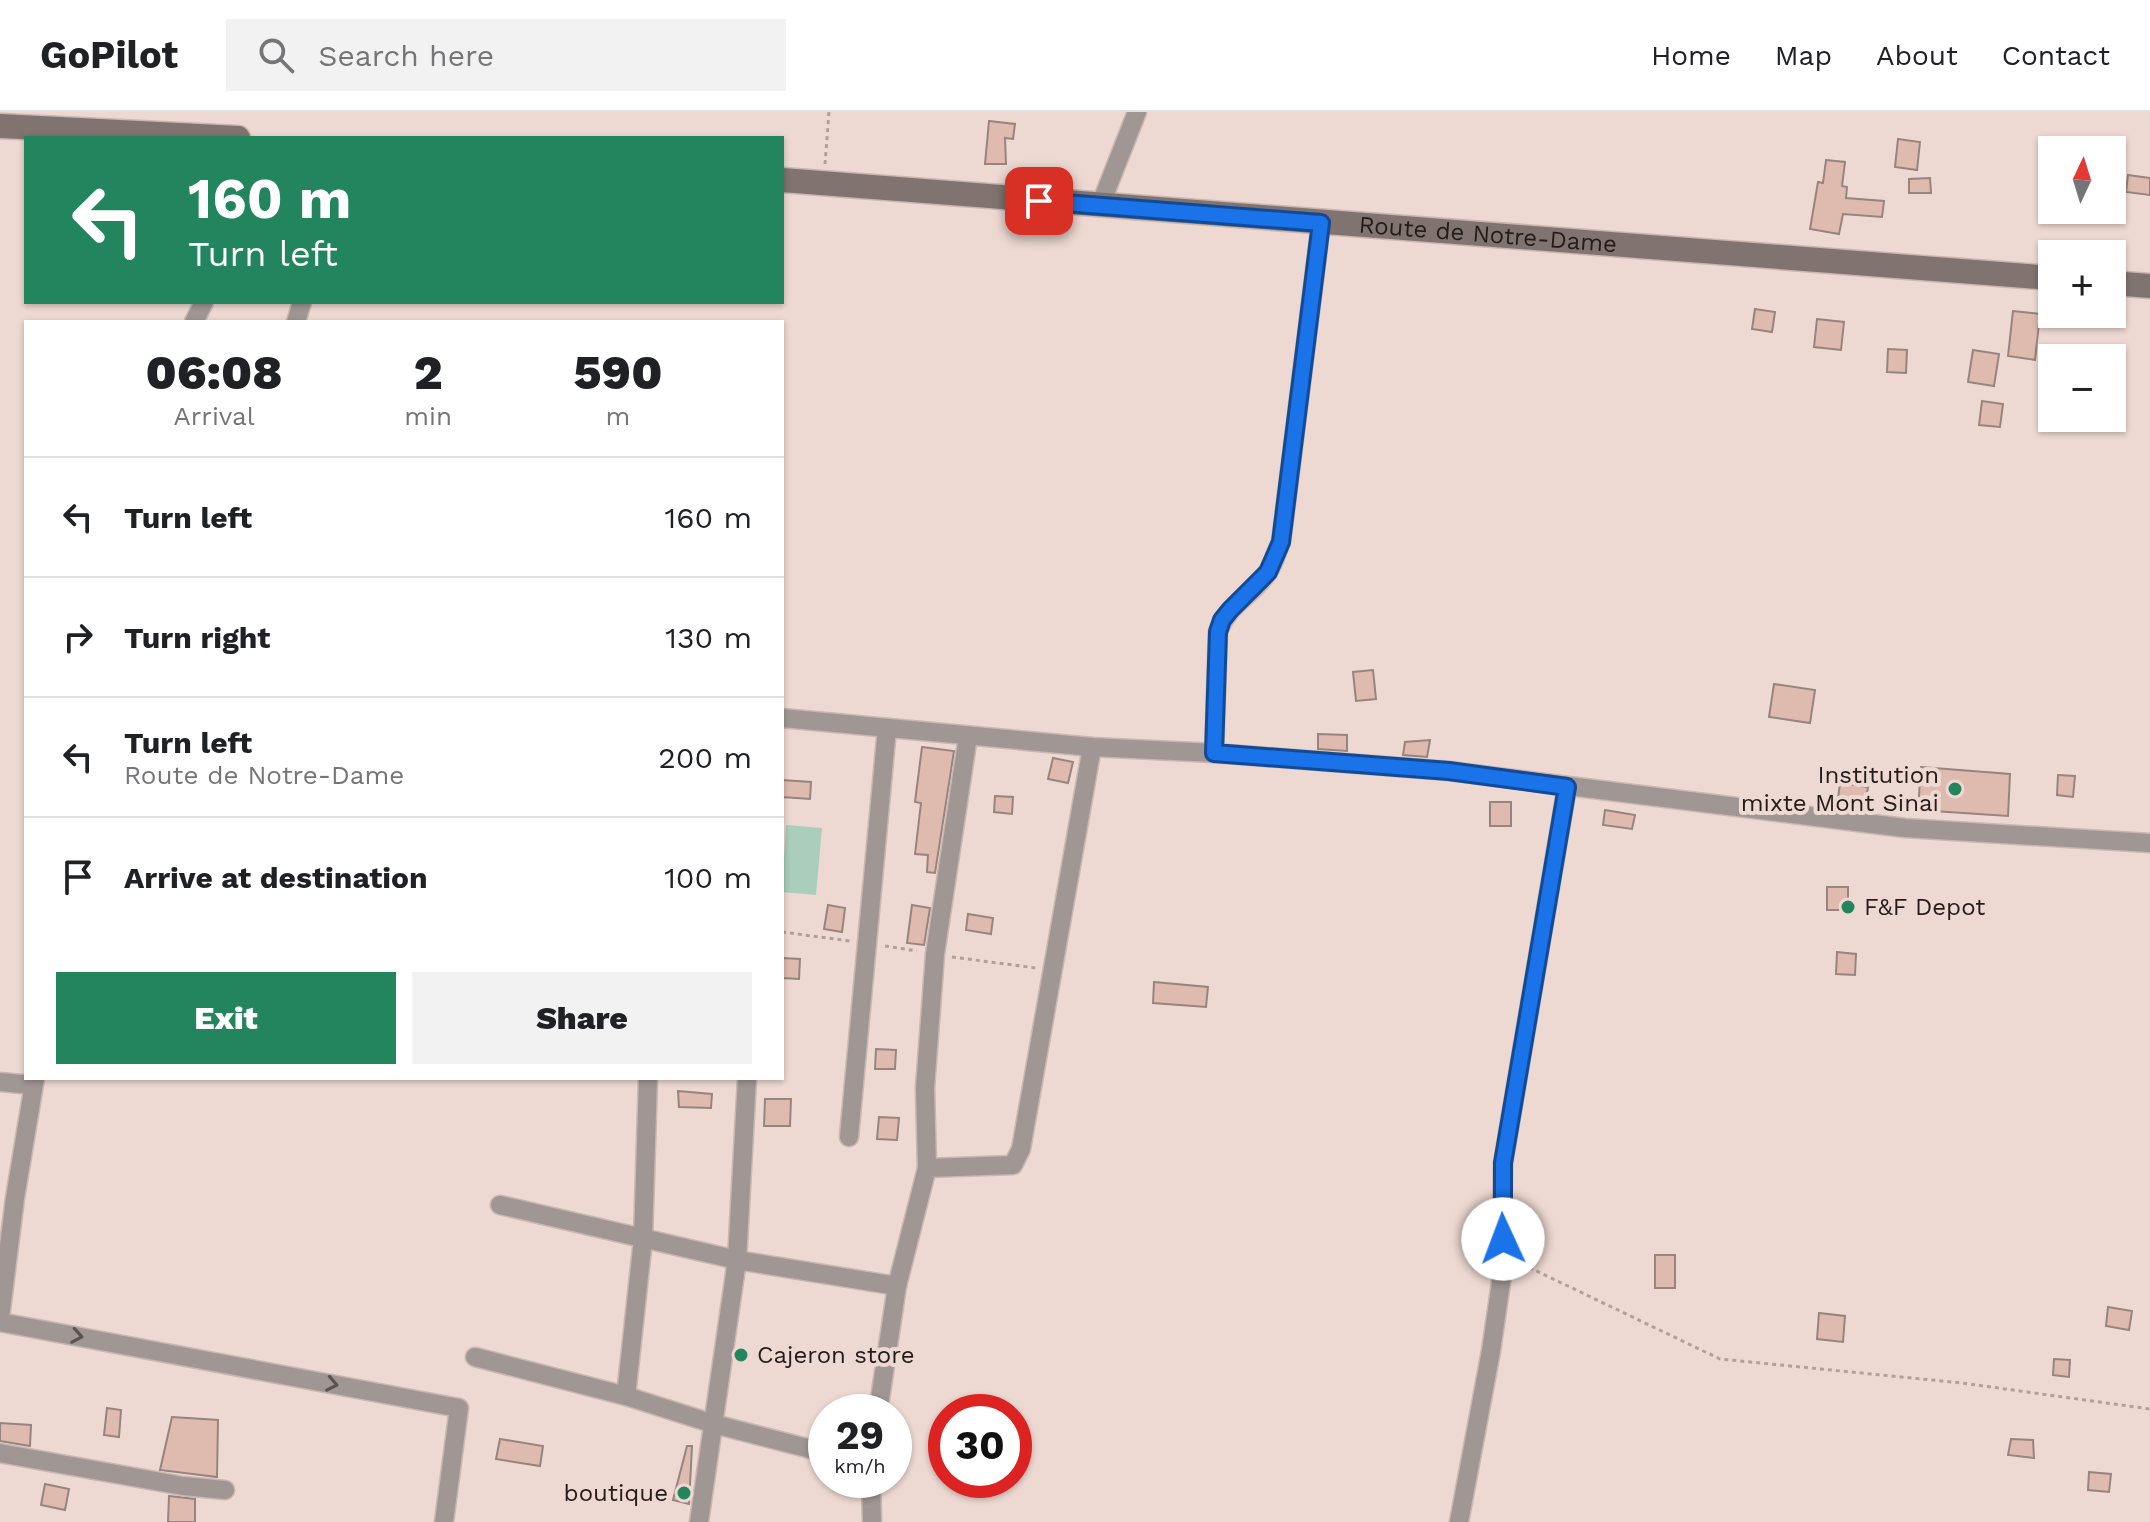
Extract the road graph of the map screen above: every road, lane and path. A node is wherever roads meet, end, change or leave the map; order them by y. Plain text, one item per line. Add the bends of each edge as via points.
1 (829, 112) edge
2 (1137, 112) edge
3 (0, 126) edge
4 (198, 136) edge
5 (784, 180) edge
6 (824, 184) junction
7 (1100, 206) junction
8 (1321, 223) junction
9 (2038, 277) edge
10 (2126, 284) edge
11 (2150, 286) edge
12 (784, 718) edge
13 (887, 728) junction
14 (968, 736) junction
15 (1092, 747) junction
16 (1214, 753) junction
17 (1567, 787) junction
18 (2150, 843) edge
19 (648, 1080) edge
20 (747, 1080) edge
21 (0, 1082) edge
22 (34, 1082) edge
23 (849, 1137) dead end
24 (927, 1168) junction
25 (500, 1205) dead end
26 (643, 1239) junction
27 (1505, 1255) junction
28 (737, 1260) junction
29 (897, 1286) junction
30 (0, 1320) edge
31 (475, 1357) dead end
32 (881, 1394) edge
33 (626, 1396) junction
34 (2150, 1409) edge
35 (714, 1424) junction
36 (808, 1448) edge
37 (0, 1453) edge
38 (225, 1490) dead end
39 (871, 1498) edge
40 (444, 1522) edge
41 (699, 1522) edge
42 (872, 1522) edge
43 (1459, 1522) edge

1 - 6 path
2 - 7 street
3 - 4 street
5 - 6 street, Route de Notre-Dame
6 - 7 street, Route de Notre-Dame
7 - 8 street, Route de Notre-Dame
8 - 9 street, Route de Notre-Dame
8 - 16 street via 1281,542 1268,572 1222,620 1218,632
10 - 11 street
12 - 13 street
13 - 14 street
13 - 23 street
14 - 15 street
14 - 24 street via 935,954 925,1088
15 - 16 street
15 - 24 street via 1021,1149 1013,1165
16 - 17 street via 1449,771
17 - 18 street via 1905,828
17 - 27 street via 1503,1163
19 - 26 street
20 - 28 street
21 - 22 street
22 - 30 street
24 - 29 street
25 - 26 street
26 - 28 street
26 - 33 street
27 - 34 path via 1720,1359 1962,1383
27 - 43 street
28 - 29 street
28 - 35 street
29 - 32 street
30 -> 40 street via 459,1408
31 - 33 street
33 - 35 street
35 - 36 street
35 - 41 street
37 - 38 street
39 - 42 street

